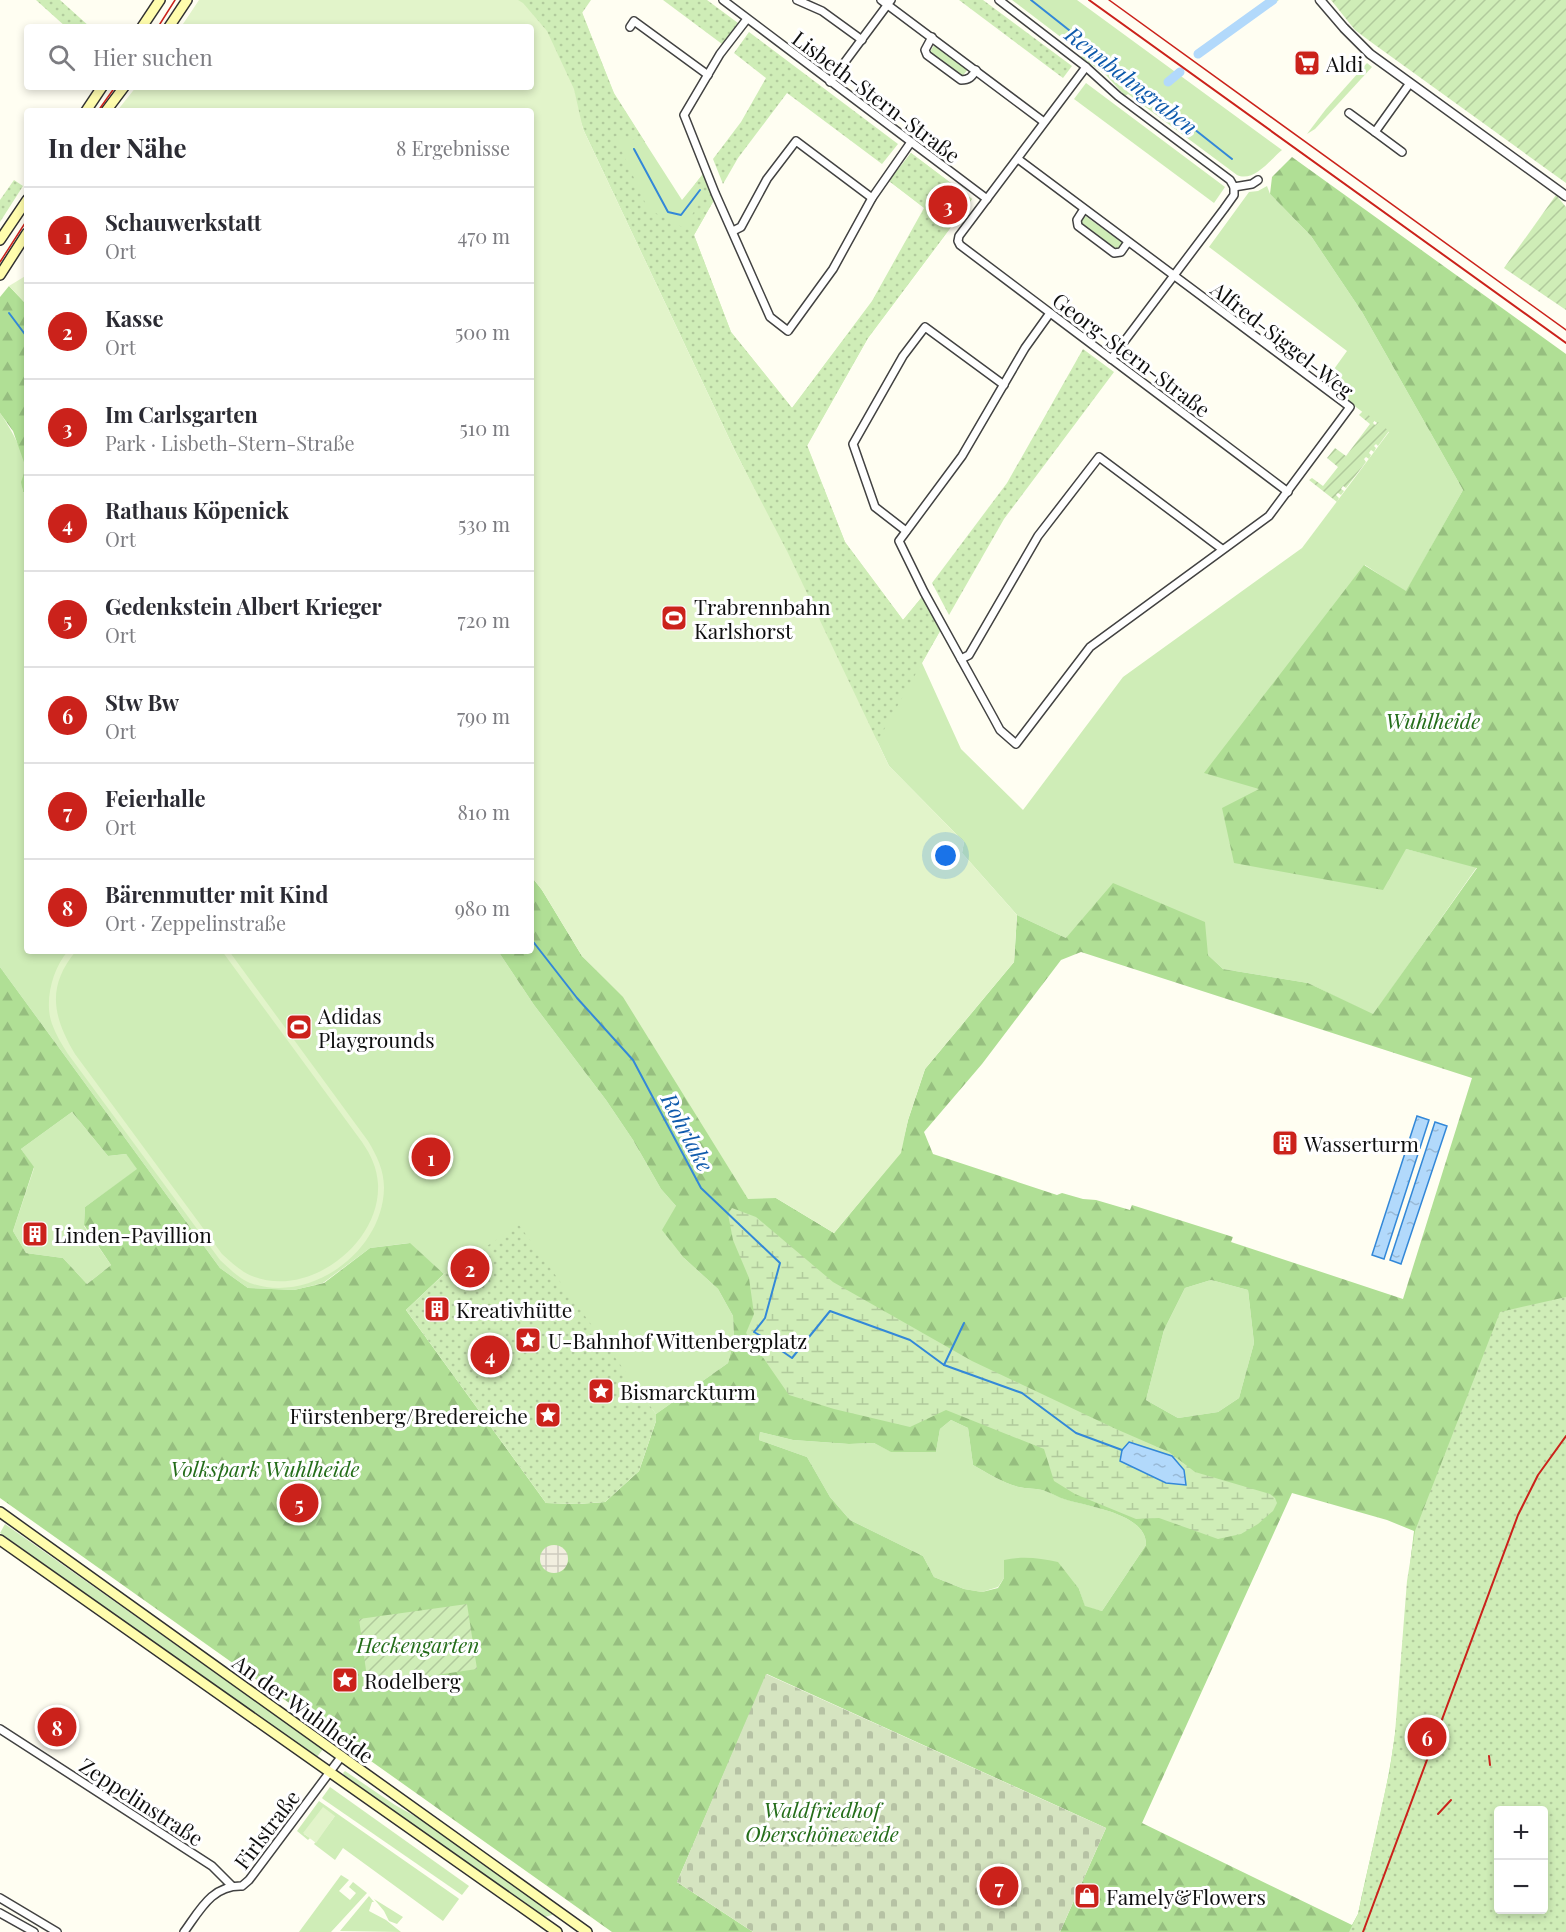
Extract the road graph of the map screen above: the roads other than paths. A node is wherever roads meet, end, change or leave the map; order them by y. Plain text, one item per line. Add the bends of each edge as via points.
1 (160, 0) edge
2 (187, 0) edge
3 (723, 0) edge
4 (796, 0) edge
5 (881, 0) edge
6 (999, 0) edge
7 (1320, 0) edge
8 (889, 3) edge
9 (747, 19) junction
10 (144, 24) edge
11 (171, 24) edge
12 (630, 27) dead end
13 (932, 37) junction
14 (862, 40) junction
15 (1086, 67) junction
16 (976, 70) junction
17 (708, 75) junction
18 (830, 82) junction
19 (1410, 83) junction
20 (100, 90) edge
21 (122, 90) edge
22 (88, 108) edge
23 (108, 108) edge
24 (1349, 113) dead end
25 (1044, 122) junction
26 (1375, 132) junction
27 (911, 142) junction
28 (1402, 152) dead end
29 (1018, 159) junction
30 (1258, 180) dead end
31 (1234, 187) junction
32 (1566, 196) edge
33 (872, 198) junction
34 (987, 199) junction
35 (24, 204) edge
36 (1084, 209) junction
37 (733, 231) junction
38 (24, 238) edge
39 (0, 240) edge
40 (1128, 242) junction
41 (0, 275) edge
42 (1174, 276) junction
43 (1050, 313) junction
44 (1111, 359) junction
45 (1004, 385) junction
46 (1288, 492) junction
47 (906, 531) junction
48 (1222, 549) junction
49 (962, 659) junction
50 (0, 1512) edge
51 (0, 1540) edge
52 (0, 1729) edge
53 (341, 1757) junction
54 (330, 1772) junction
55 (232, 1886) junction
56 (0, 1898) edge
57 (0, 1913) edge
58 (34, 1932) edge
59 (57, 1932) edge
60 (184, 1932) edge
61 (557, 1932) edge
62 (587, 1932) edge

1 - 10 main road
2 - 11 main road
3 - 9 street, Lisbeth-Stern-Straße
4 - 14 street via 822,11
5 - 8 street
6 - 15 street
7 - 19 street via 1359,44
8 - 13 street
8 - 14 street
9 - 17 street
9 - 18 street, Lisbeth-Stern-Straße
12 - 17 street via 634,21
13 - 16 street
13 - 16 street via 925,50 935,62 960,80 966,80
14 - 18 street
15 - 25 street
15 - 31 street
16 - 25 street
17 - 37 street via 684,115
18 - 27 street, Lisbeth-Stern-Straße
19 - 26 street
19 - 32 street
20 - 22 main road
21 - 23 main road
24 - 26 street
25 - 29 street
26 - 28 street
27 - 33 street
27 - 34 street, Lisbeth-Stern-Straße
29 - 34 street
29 - 36 street
30 - 31 street
31 - 42 street via 1234,195
33 - 37 street via 796,141 767,179 741,227
33 - 37 street via 833,269 788,331 770,317
34 - 43 street, Georg-Stern-Straße via 957,241
35 - 39 main road
36 - 40 street
36 - 40 street via 1078,226 1114,253
38 - 41 main road
40 - 42 street
42 - 44 street
42 - 46 street, Alfred-Siggel-Weg via 1350,407
43 - 44 street, Georg-Stern-Straße
43 - 45 street
44 - 46 street, Georg-Stern-Straße
45 - 47 street via 962,456
45 - 47 street via 925,327 903,356 853,444 875,507
46 - 48 street via 1269,516
47 - 49 street via 900,544
48 - 49 street via 1090,647 1017,744 1000,730
48 - 49 street via 1099,457 1038,536 969,655
50 - 53 main road, An der Wuhlheide
51 - 54 main road, An der Wuhlheide
52 - 55 street, Zeppelinstraße via 212,1866
53 - 54 street, Firlstraße
53 - 62 main road, An der Wuhlheide
54 - 55 street, Firlstraße via 249,1880 242,1886
54 - 61 main road, An der Wuhlheide
55 - 60 street, Firlstraße via 207,1899
56 - 59 street
57 - 58 street

